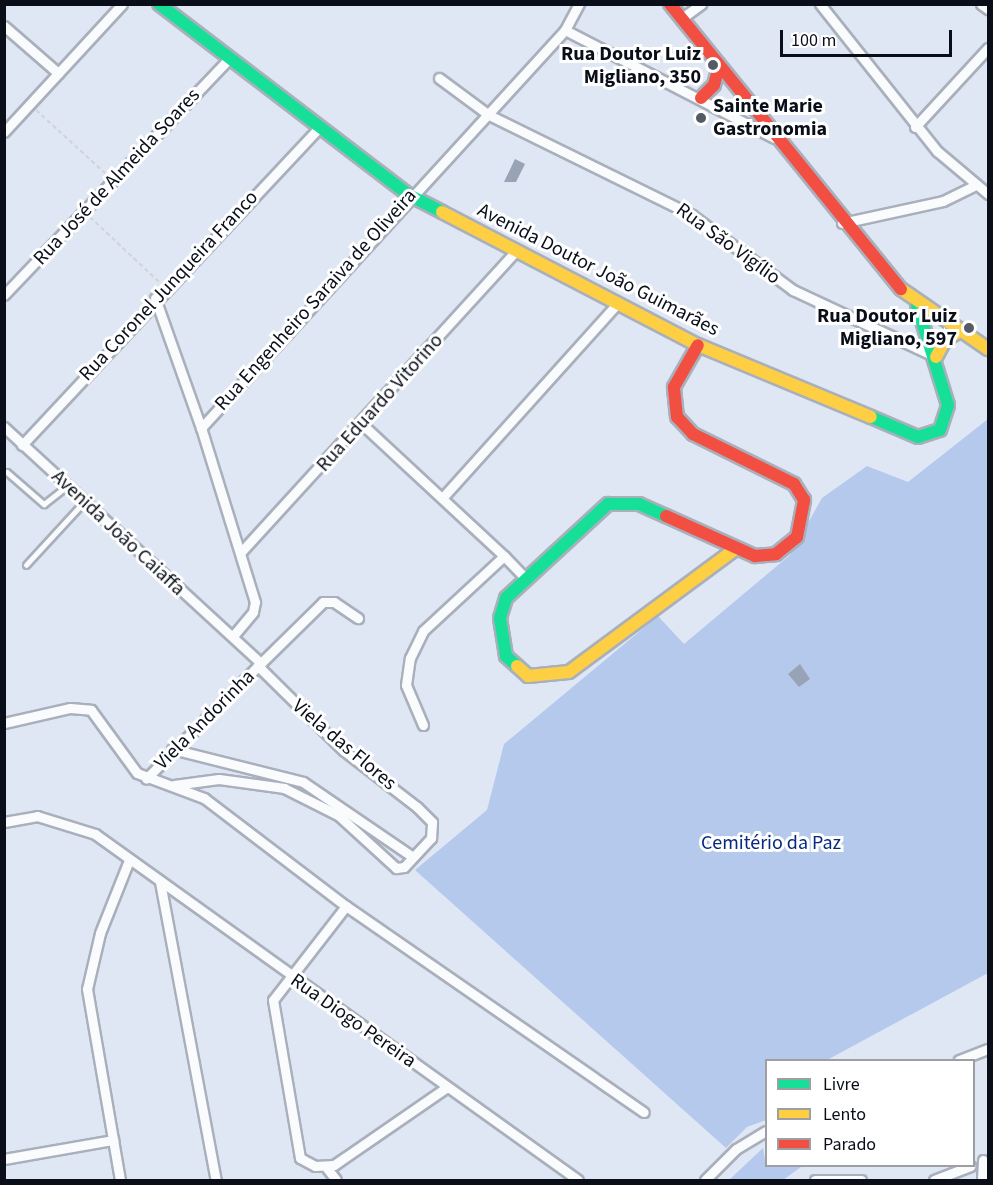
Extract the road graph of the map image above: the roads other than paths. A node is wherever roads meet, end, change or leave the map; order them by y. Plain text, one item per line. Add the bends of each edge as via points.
1 (122, 4) edge
2 (159, 4) edge
3 (579, 4) edge
4 (670, 4) edge
5 (701, 4) edge
6 (820, 4) edge
7 (981, 4) edge
8 (988, 9) edge
9 (682, 18) junction
10 (4, 26) edge
11 (565, 30) junction
12 (988, 48) edge
13 (229, 59) junction
14 (719, 66) junction
15 (58, 73) junction
16 (439, 78) dead end
17 (701, 98) junction
18 (489, 115) junction
19 (915, 127) junction
20 (318, 129) junction
21 (4, 132) edge
22 (774, 138) junction
23 (976, 185) junction
24 (988, 194) edge
25 (409, 195) junction
26 (842, 223) junction
27 (516, 251) junction
28 (4, 296) edge
29 (155, 298) junction
30 (616, 305) junction
31 (917, 305) junction
32 (958, 332) junction
33 (698, 345) junction
34 (988, 349) edge
35 (936, 357) junction
36 (363, 425) junction
37 (4, 427) edge
38 (201, 428) junction
39 (22, 445) junction
40 (7, 472) dead end
41 (67, 486) junction
42 (444, 496) junction
43 (84, 502) junction
44 (734, 550) junction
45 (241, 552) junction
46 (504, 556) junction
47 (26, 565) dead end
48 (524, 577) junction
49 (358, 618) dead end
50 (233, 636) junction
51 (260, 665) junction
52 (4, 723) edge
53 (423, 725) dead end
54 (172, 749) junction
55 (146, 779) junction
56 (174, 785) junction
57 (4, 822) edge
58 (413, 857) junction
59 (129, 860) junction
60 (160, 882) junction
61 (346, 906) junction
62 (288, 975) junction
63 (988, 1049) edge
64 (962, 1059) edge
65 (447, 1087) junction
66 (644, 1112) dead end
67 (765, 1132) edge
68 (113, 1140) junction
69 (4, 1159) edge
70 (979, 1162) edge
71 (326, 1167) junction
72 (966, 1167) edge
73 (120, 1180) edge
74 (216, 1180) edge
75 (336, 1180) edge
76 (578, 1180) edge
77 (705, 1180) edge
78 (815, 1180) edge
79 (861, 1180) edge
80 (934, 1180) edge
81 (982, 1180) edge

1 - 15 street
2 - 13 street, Avenida Doutor João Guimarães
3 - 11 street, Rua Engenheiro Saraiva de Oliveira
4 - 9 street
5 - 9 street
6 - 19 street
7 - 8 street
9 - 14 street
10 - 15 street
11 - 17 street
11 - 18 street, Rua Engenheiro Saraiva de Oliveira
12 - 19 street
13 - 20 street, Avenida Doutor João Guimarães
13 - 28 street, Rua José de Almeida Soares
14 - 17 street via 714,86
14 - 22 street
15 - 21 street
16 - 18 street, Rua São Vigílio
17 - 22 street
18 - 25 street, Rua Engenheiro Saraiva de Oliveira
18 - 35 street, Rua São Vigílio via 692,215 793,290
19 - 23 street
20 - 25 street, Avenida Doutor João Guimarães
20 - 29 street, Rua Coronel Junqueira Franco
22 - 26 street
23 - 24 street
23 - 26 street via 943,201
25 - 27 street, Avenida Doutor João Guimarães
25 - 38 street, Rua Engenheiro Saraiva de Oliveira
26 - 31 street
27 - 30 street, Avenida Doutor João Guimarães
27 - 36 street, Rua Eduardo Vitorino
29 - 38 street
29 - 39 street, Rua Coronel Junqueira Franco
30 - 33 street, Avenida Doutor João Guimarães
30 - 42 street
31 - 32 street
31 - 35 street, Avenida Doutor João Guimarães
32 - 34 street
32 - 35 street via 945,340
33 - 35 street, Avenida Doutor João Guimarães via 918,437 934,434 946,416
33 - 44 street via 674,387 673,404 681,424 794,484 804,500 801,526 784,550 755,556
36 - 42 street
36 - 45 street, Rua Eduardo Vitorino
37 - 39 street, Avenida João Caiaffa
38 - 45 street, Rua Engenheiro Saraiva de Oliveira
39 - 41 street, Avenida João Caiaffa
40 - 41 lane via 46,504
41 - 43 street, Avenida João Caiaffa
42 - 46 street
43 - 47 lane
43 - 50 street, Avenida João Caiaffa
44 - 48 street via 639,504 620,502 608,504
44 - 48 street via 580,667 557,676 528,676 516,669 501,642 501,607
45 - 50 street, Rua Engenheiro Saraiva de Oliveira via 255,607
46 - 48 street
46 - 53 street via 434,616 414,645 406,685
49 - 51 street via 334,602 323,602
50 - 51 street, Viela Andorinha
51 - 54 street, Viela Andorinha
51 - 58 street, Viela das Flores via 303,715 432,822 431,838
52 - 55 street via 70,708 91,710 120,758
54 - 55 street, Viela Andorinha
54 - 58 street via 303,782
55 - 56 street
56 - 58 street via 219,779 285,788 346,821 396,868
56 - 61 street via 241,824
57 - 59 street, Rua Diogo Pereira via 37,816 80,825
59 - 60 street, Rua Diogo Pereira
59 - 68 street via 87,981
60 - 62 street, Rua Diogo Pereira
60 - 74 street
61 - 62 street
61 - 66 street
62 - 65 street, Rua Diogo Pereira
62 - 71 street via 273,1000 273,1022 296,1145 306,1164
63 - 64 street
65 - 71 street
65 - 76 street, Rua Diogo Pereira
67 - 77 street via 736,1149
68 - 69 street
68 - 73 street
70 - 81 street
71 - 75 street
72 - 80 street
78 - 79 street

